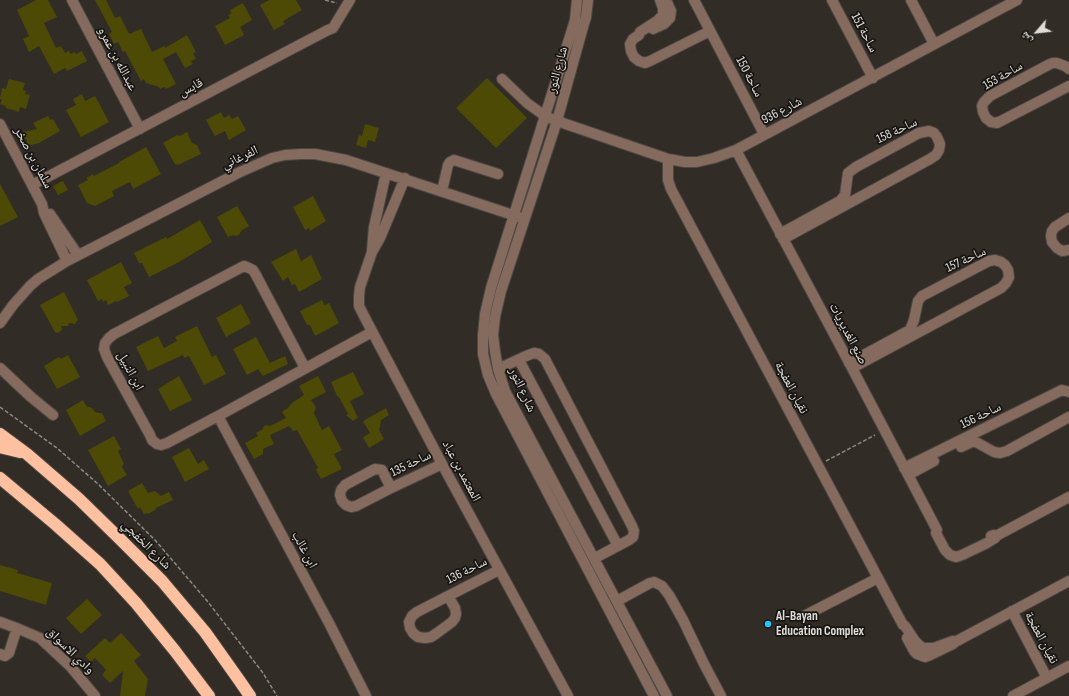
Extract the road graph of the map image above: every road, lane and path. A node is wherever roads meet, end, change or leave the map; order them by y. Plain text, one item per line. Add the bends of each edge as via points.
1 (72, 0) edge
2 (350, 0) edge
3 (577, 0) edge
4 (588, 0) edge
5 (660, 0) edge
6 (666, 0) edge
7 (694, 0) edge
8 (832, 0) edge
9 (911, 0) edge
10 (1017, 0) edge
11 (710, 31) junction
12 (639, 35) junction
13 (934, 44) junction
14 (1069, 69) edge
15 (874, 78) junction
16 (502, 79) dead end
17 (1068, 85) edge
18 (545, 116) junction
19 (557, 121) junction
20 (0, 124) edge
21 (140, 129) junction
22 (764, 134) junction
23 (736, 150) junction
24 (668, 159) junction
25 (386, 172) junction
26 (498, 174) dead end
27 (405, 178) junction
28 (32, 185) junction
29 (846, 187) junction
30 (442, 191) junction
31 (864, 195) junction
32 (42, 204) junction
33 (514, 216) junction
34 (1069, 218) edge
35 (525, 219) junction
36 (781, 236) junction
37 (1069, 250) edge
38 (372, 252) junction
39 (78, 255) junction
40 (67, 261) junction
41 (915, 316) junction
42 (0, 323) edge
43 (930, 325) junction
44 (372, 332) junction
45 (519, 360) junction
46 (850, 365) junction
47 (0, 368) edge
48 (305, 368) junction
49 (498, 369) junction
50 (1069, 392) edge
51 (0, 407) edge
52 (53, 415) dead end
53 (218, 416) junction
54 (1069, 417) edge
55 (987, 427) junction
56 (884, 430) junction
57 (0, 434) edge
58 (0, 447) edge
59 (987, 448) junction
60 (27, 454) junction
61 (442, 464) junction
62 (818, 465) junction
63 (906, 472) junction
64 (0, 478) edge
65 (391, 488) junction
66 (1069, 497) edge
67 (618, 546) junction
68 (595, 559) junction
69 (586, 567) junction
70 (499, 570) junction
71 (878, 578) junction
72 (1069, 581) edge
73 (448, 596) junction
74 (617, 601) junction
75 (1012, 611) junction
76 (804, 616) dead end
77 (0, 622) edge
78 (17, 628) junction
79 (0, 654) edge
80 (1069, 666) edge
81 (1047, 678) junction
82 (95, 696) edge
83 (209, 696) edge
84 (250, 696) edge
85 (277, 696) edge
86 (366, 696) edge
87 (568, 696) edge
88 (654, 696) edge
89 (667, 696) edge
90 (721, 696) edge
91 (1012, 696) edge

1 - 21 street, عبدالله بن عمرو
2 - 21 street, قابس via 332,28
3 - 18 street, شارع النور via 572,33
4 - 19 street, شارع النور via 586,17
5 - 12 street via 663,16
6 - 12 street via 671,10 670,18 664,24
7 - 11 street, ساحة 150
8 - 15 street, ساحة 151
9 - 13 street
10 - 13 street, شارع 936
11 - 12 street via 645,63 634,57 631,51 630,44
11 - 22 street, ساحة 150
13 - 15 street, شارع 936
14 - 17 street, ساحة 153 via 1057,63 1050,64 990,96 982,106 983,112 986,118 997,123
15 - 22 street, شارع 936
16 - 18 street, شارع 936
18 - 19 street, شارع 936
18 - 33 street, شارع النور
19 - 24 street, شارع 936
19 - 35 street, شارع النور
20 - 28 street, سلمان بن صخر
21 - 28 street, قابس
22 - 23 street, شارع 936
23 - 24 street, شارع 936 via 697,162
23 - 36 street, صنع الغديريات
24 - 62 street, نقيان العفجة via 668,180 672,189
25 - 27 street, الفرغاني
25 - 38 street, المعتمد بن عباد via 374,227
25 - 39 street, الفرغاني via 315,154 272,158
26 - 30 street via 454,160 448,165
27 - 30 street, الفرغاني
27 - 38 street, المعتمد بن عباد
28 - 32 street, سلمان بن صخر
29 - 31 street via 856,194
29 - 31 street, ساحة 158 via 848,173 856,166 919,133 934,133 940,144 936,155
29 - 36 street, ساحة 158 via 845,195 840,201
30 - 33 street, الفرغاني
31 - 36 street, ساحة 158
32 - 39 street, سلمان بن صخر
32 - 40 street, سلمان بن صخر
33 - 35 street, الفرغاني
33 - 69 street, شارع النور via 485,314 483,335 488,375
34 - 37 street via 1055,227 1050,236 1057,248 1062,251
35 - 49 street, شارع النور via 495,317 494,335
36 - 46 street, صنع الغديريات
38 - 44 street, المعتمد بن عباد via 360,287 359,306
39 - 40 street, الفرغاني
40 - 42 street, الفرغاني via 30,286
41 - 43 street
41 - 43 street, ساحة 157 via 918,301 922,296 989,261 995,260 1005,265 1009,277 1001,288
41 - 46 street, ساحة 157 via 912,328 907,332
43 - 46 street, ساحة 157
44 - 48 street, ابن النبيل
44 - 61 street, المعتمد بن عباد
45 - 49 street
45 - 67 street
45 - 67 street via 534,353 539,354 550,367 634,531 633,537
46 - 56 street, صنع الغديريات
47 - 52 street
48 - 53 street, ابن النبيل
48 - 53 street, ابن النبيل via 256,275 244,266 114,334 105,343 107,357 152,440 157,444 167,443
49 - 68 street, شارع النور via 505,391
50 - 55 street, ساحة 156 via 1062,390
51 - 85 path via 57,448 155,540 208,602 263,673
53 - 86 street, ابن غالب
54 - 59 street, ساحة 156 via 1003,452 994,452
55 - 59 street
55 - 63 street, ساحة 156
56 - 62 path
56 - 63 street, صنع الغديريات
57 - 60 highway, شارع الخفجي
58 - 60 highway
59 - 63 street, ساحة 156 via 972,442
60 - 84 highway, شارع الخفجي via 78,499 162,581 205,632
61 - 65 street, ساحة 135
61 - 70 street, المعتمد بن عباد
62 - 71 street, نقيان العفجة
63 - 66 street, صنع الغديريات via 936,530 957,550 996,536
64 - 83 highway via 100,564 136,603
65 - 65 street, ساحة 135 via 351,507 342,501 340,495 345,485 375,469 382,470
67 - 68 street
68 - 69 street
68 - 74 street, شارع النور
69 - 88 street, شارع النور
70 - 73 street, ساحة 136
70 - 87 street, المعتمد بن عباد
71 - 75 street, نقيان العفجة via 902,625 924,648 955,642
71 - 76 street
72 - 75 street, نقيان العفجة
73 - 73 street, ساحة 136 via 412,616 410,628 418,637 425,638 437,633 455,618 455,608
74 - 89 street, شارع النور
74 - 90 street via 650,583 662,586 683,620
75 - 81 street, نقيان العفجة
77 - 78 street, وادي الاسواق
78 - 79 street via 9,653 5,656
78 - 82 street, وادي الاسواق via 40,638 70,666
80 - 81 street
81 - 91 street

